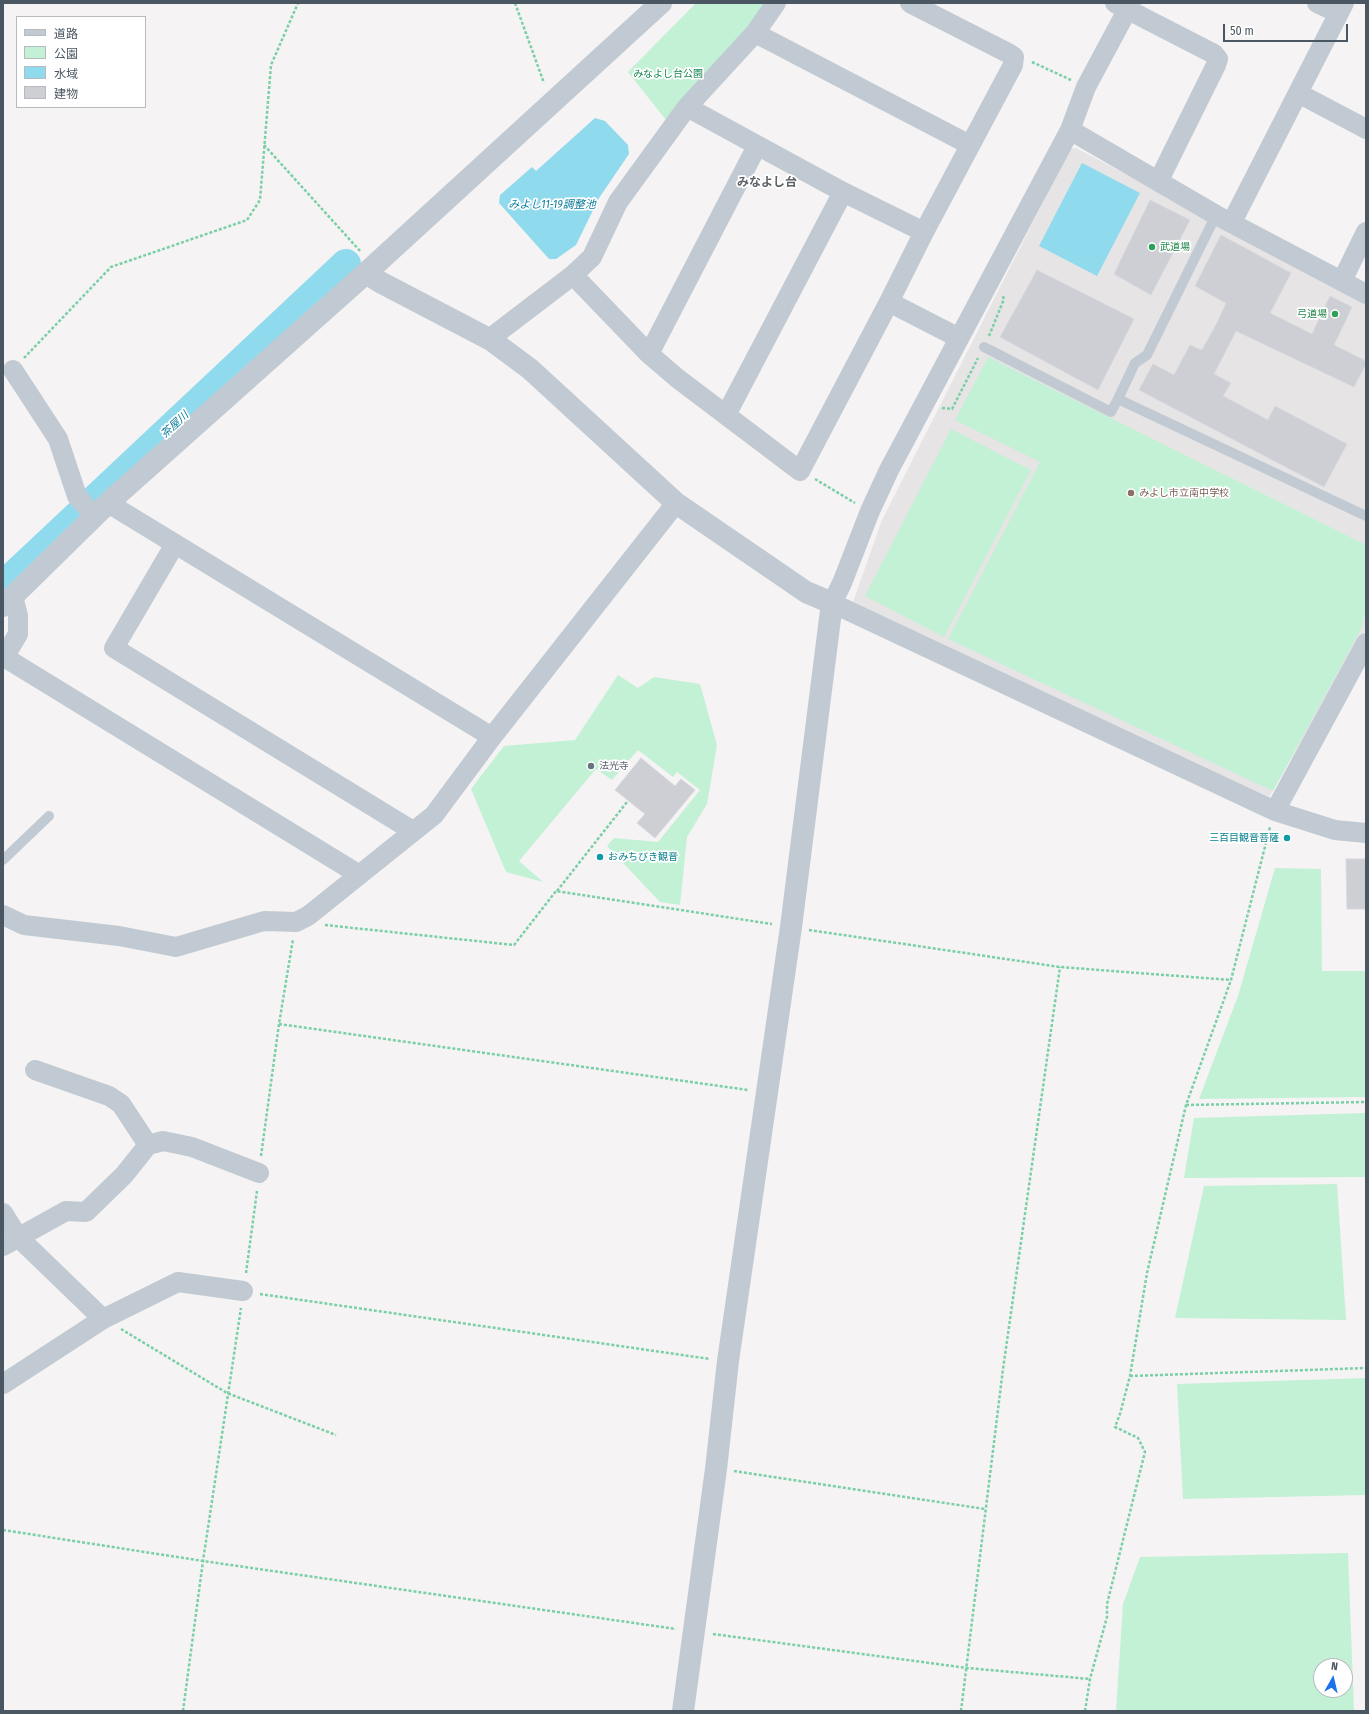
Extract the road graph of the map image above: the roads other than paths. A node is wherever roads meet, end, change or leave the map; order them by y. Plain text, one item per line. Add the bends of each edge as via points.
1 (661, 3) edge
2 (776, 3) edge
3 (910, 3) edge
4 (1317, 3) edge
5 (1125, 5) edge
6 (1341, 8) edge
7 (755, 33) junction
8 (1298, 93) junction
9 (687, 107) junction
10 (1366, 129) edge
11 (1070, 130) junction
12 (970, 145) junction
13 (757, 146) junction
14 (1159, 180) junction
15 (843, 192) junction
16 (1224, 218) junction
17 (924, 232) junction
18 (1366, 232) edge
19 (370, 270) junction
20 (573, 275) junction
21 (1342, 281) junction
22 (1366, 294) edge
23 (889, 302) junction
24 (959, 338) junction
25 (491, 340) junction
26 (984, 347) road end
27 (649, 354) junction
28 (13, 370) road end
29 (1118, 400) junction
30 (726, 415) junction
31 (676, 503) junction
32 (93, 507) junction
33 (1366, 516) edge
34 (175, 544) junction
35 (8, 601) edge
36 (832, 604) junction
37 (1366, 643) edge
38 (4, 658) edge
39 (492, 736) junction
40 (1274, 811) junction
41 (49, 816) dead end
42 (413, 831) junction
43 (1366, 833) edge
44 (3, 860) edge
45 (358, 874) junction
46 (3, 915) edge
47 (35, 1070) dead end
48 (148, 1145) junction
49 (259, 1173) road end
50 (3, 1213) edge
51 (10, 1241) edge
52 (243, 1291) road end
53 (103, 1319) junction
54 (3, 1384) edge
55 (683, 1711) edge

1 - 19 street
2 - 7 street
3 - 12 street via 1014,57 1013,66
4 - 6 street
5 - 11 street via 1086,87
5 - 14 street via 1214,54 1218,59
6 - 8 street
7 - 9 street
7 - 12 street
8 - 10 street
8 - 16 street
9 - 13 street
9 - 20 street via 618,202 592,257
11 - 14 street
11 - 24 street
12 - 17 street
13 - 15 street
13 - 27 street
14 - 16 street
15 - 17 street
15 - 30 street
16 - 21 street
16 - 29 lane via 1148,355 1135,363
17 - 23 street
18 - 21 street
19 - 25 street via 380,282
19 - 32 street
20 - 25 street
20 - 27 street
21 - 22 street
23 - 24 street
23 - 30 street via 800,471
24 - 36 street via 889,470
25 - 31 street via 530,369
26 - 29 lane via 1111,412
27 - 30 street via 676,378
28 - 32 street via 58,439 77,496
29 - 33 lane
31 - 36 street via 806,592
31 - 39 street
32 - 34 street
32 - 35 street
34 - 39 street
34 - 42 street via 114,648
35 - 38 street via 18,616 18,634
36 - 40 street
36 - 55 street via 791,927 728,1361
37 - 40 street
38 - 45 street
39 - 42 street via 434,815
40 - 43 street via 1335,830
41 - 44 lane
42 - 45 street
45 - 46 street via 308,916 296,922 264,921 176,947 119,936 24,925
47 - 48 street via 109,1096 121,1104
48 - 49 street via 163,1141 192,1147
48 - 51 street via 124,1175 86,1212 66,1211
50 - 51 street
51 - 53 street
52 - 53 street via 178,1282
53 - 54 street

